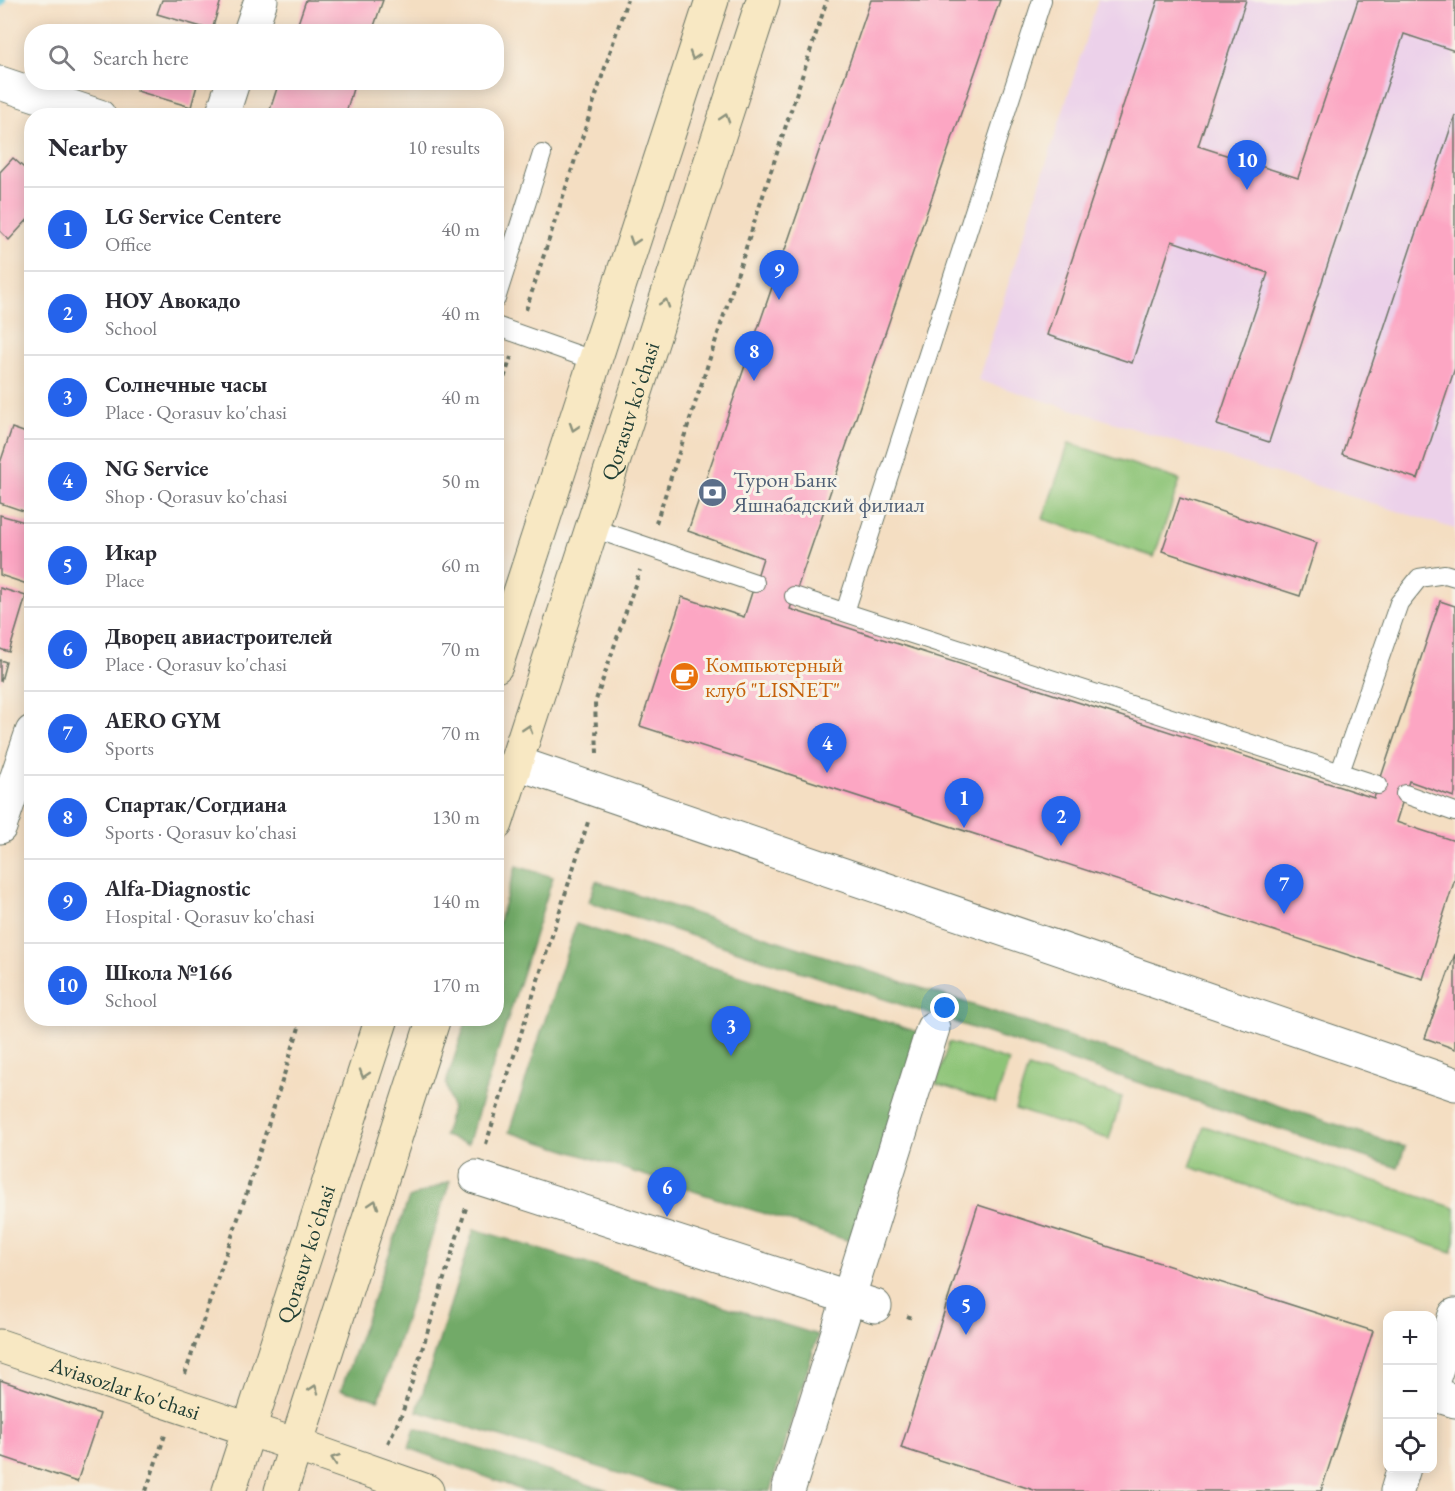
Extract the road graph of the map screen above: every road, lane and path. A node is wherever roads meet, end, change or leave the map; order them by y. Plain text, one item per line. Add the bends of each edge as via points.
1 (261, 0) edge
2 (627, 0) edge
3 (712, 0) edge
4 (763, 0) edge
5 (828, 0) edge
6 (1042, 0) edge
7 (253, 24) edge
8 (0, 83) edge
9 (230, 90) edge
10 (75, 108) edge
11 (225, 108) edge
12 (542, 154) dead end
13 (504, 274) edge
14 (504, 328) edge
15 (519, 333) junction
16 (595, 361) junction
17 (504, 379) edge
18 (592, 528) junction
19 (648, 548) junction
20 (1455, 577) edge
21 (755, 583) dead end
22 (794, 596) dead end
23 (845, 612) junction
24 (504, 641) edge
25 (24, 756) edge
26 (517, 763) junction
27 (1340, 772) junction
28 (1378, 785) dead end
29 (598, 790) junction
30 (1405, 794) dead end
31 (504, 801) edge
32 (1455, 812) edge
33 (0, 827) edge
34 (299, 1026) edge
35 (379, 1026) edge
36 (431, 1026) edge
37 (933, 1028) dead end
38 (1455, 1084) edge
39 (476, 1176) junction
40 (862, 1301) junction
41 (1455, 1314) edge
42 (0, 1346) edge
43 (1437, 1368) edge
44 (1437, 1396) edge
45 (1455, 1401) edge
46 (175, 1405) junction
47 (249, 1429) junction
48 (296, 1445) junction
49 (375, 1473) junction
50 (1402, 1473) edge
51 (283, 1490) edge
52 (146, 1491) edge
53 (229, 1491) edge
54 (427, 1491) edge
55 (788, 1491) edge
56 (1397, 1491) edge

1 - 7 street
2 - 15 path
3 -> 16 main road
18 -> 4 main road, Qorasuv ko'chasi
5 - 19 path
6 - 23 lane
8 - 10 street
9 - 11 street
12 - 13 lane
14 - 15 lane
15 - 16 lane
15 - 17 path
16 -> 24 main road
18 - 19 lane
26 -> 18 main road, Qorasuv ko'chasi
19 - 21 lane
19 - 29 path via 595,704
20 - 27 lane via 1446,574 1419,578 1399,603
22 - 23 lane
23 - 27 lane
25 - 33 street
26 - 29 street
26 - 31 main road, Qorasuv ko'chasi
27 - 28 lane
29 - 38 street
29 - 39 path
30 - 32 lane
34 - 46 path
35 -> 47 main road, Qorasuv ko'chasi
48 -> 36 main road
37 - 40 street
39 - 40 street
39 - 49 path via 402,1414
40 - 55 street
41 - 43 street
42 - 46 main road, Aviasozlar ko'chasi
44 - 45 street
46 - 47 main road, Aviasozlar ko'chasi
46 - 52 path
47 - 48 main road, Aviasozlar ko'chasi
47 - 51 main road
47 - 53 main road, Qorasuv ko'chasi
49 -> 48 main road, Aviasozlar ko'chasi
48 - 51 main road
49 - 54 main road, Aviasozlar ko'chasi
50 - 56 street

